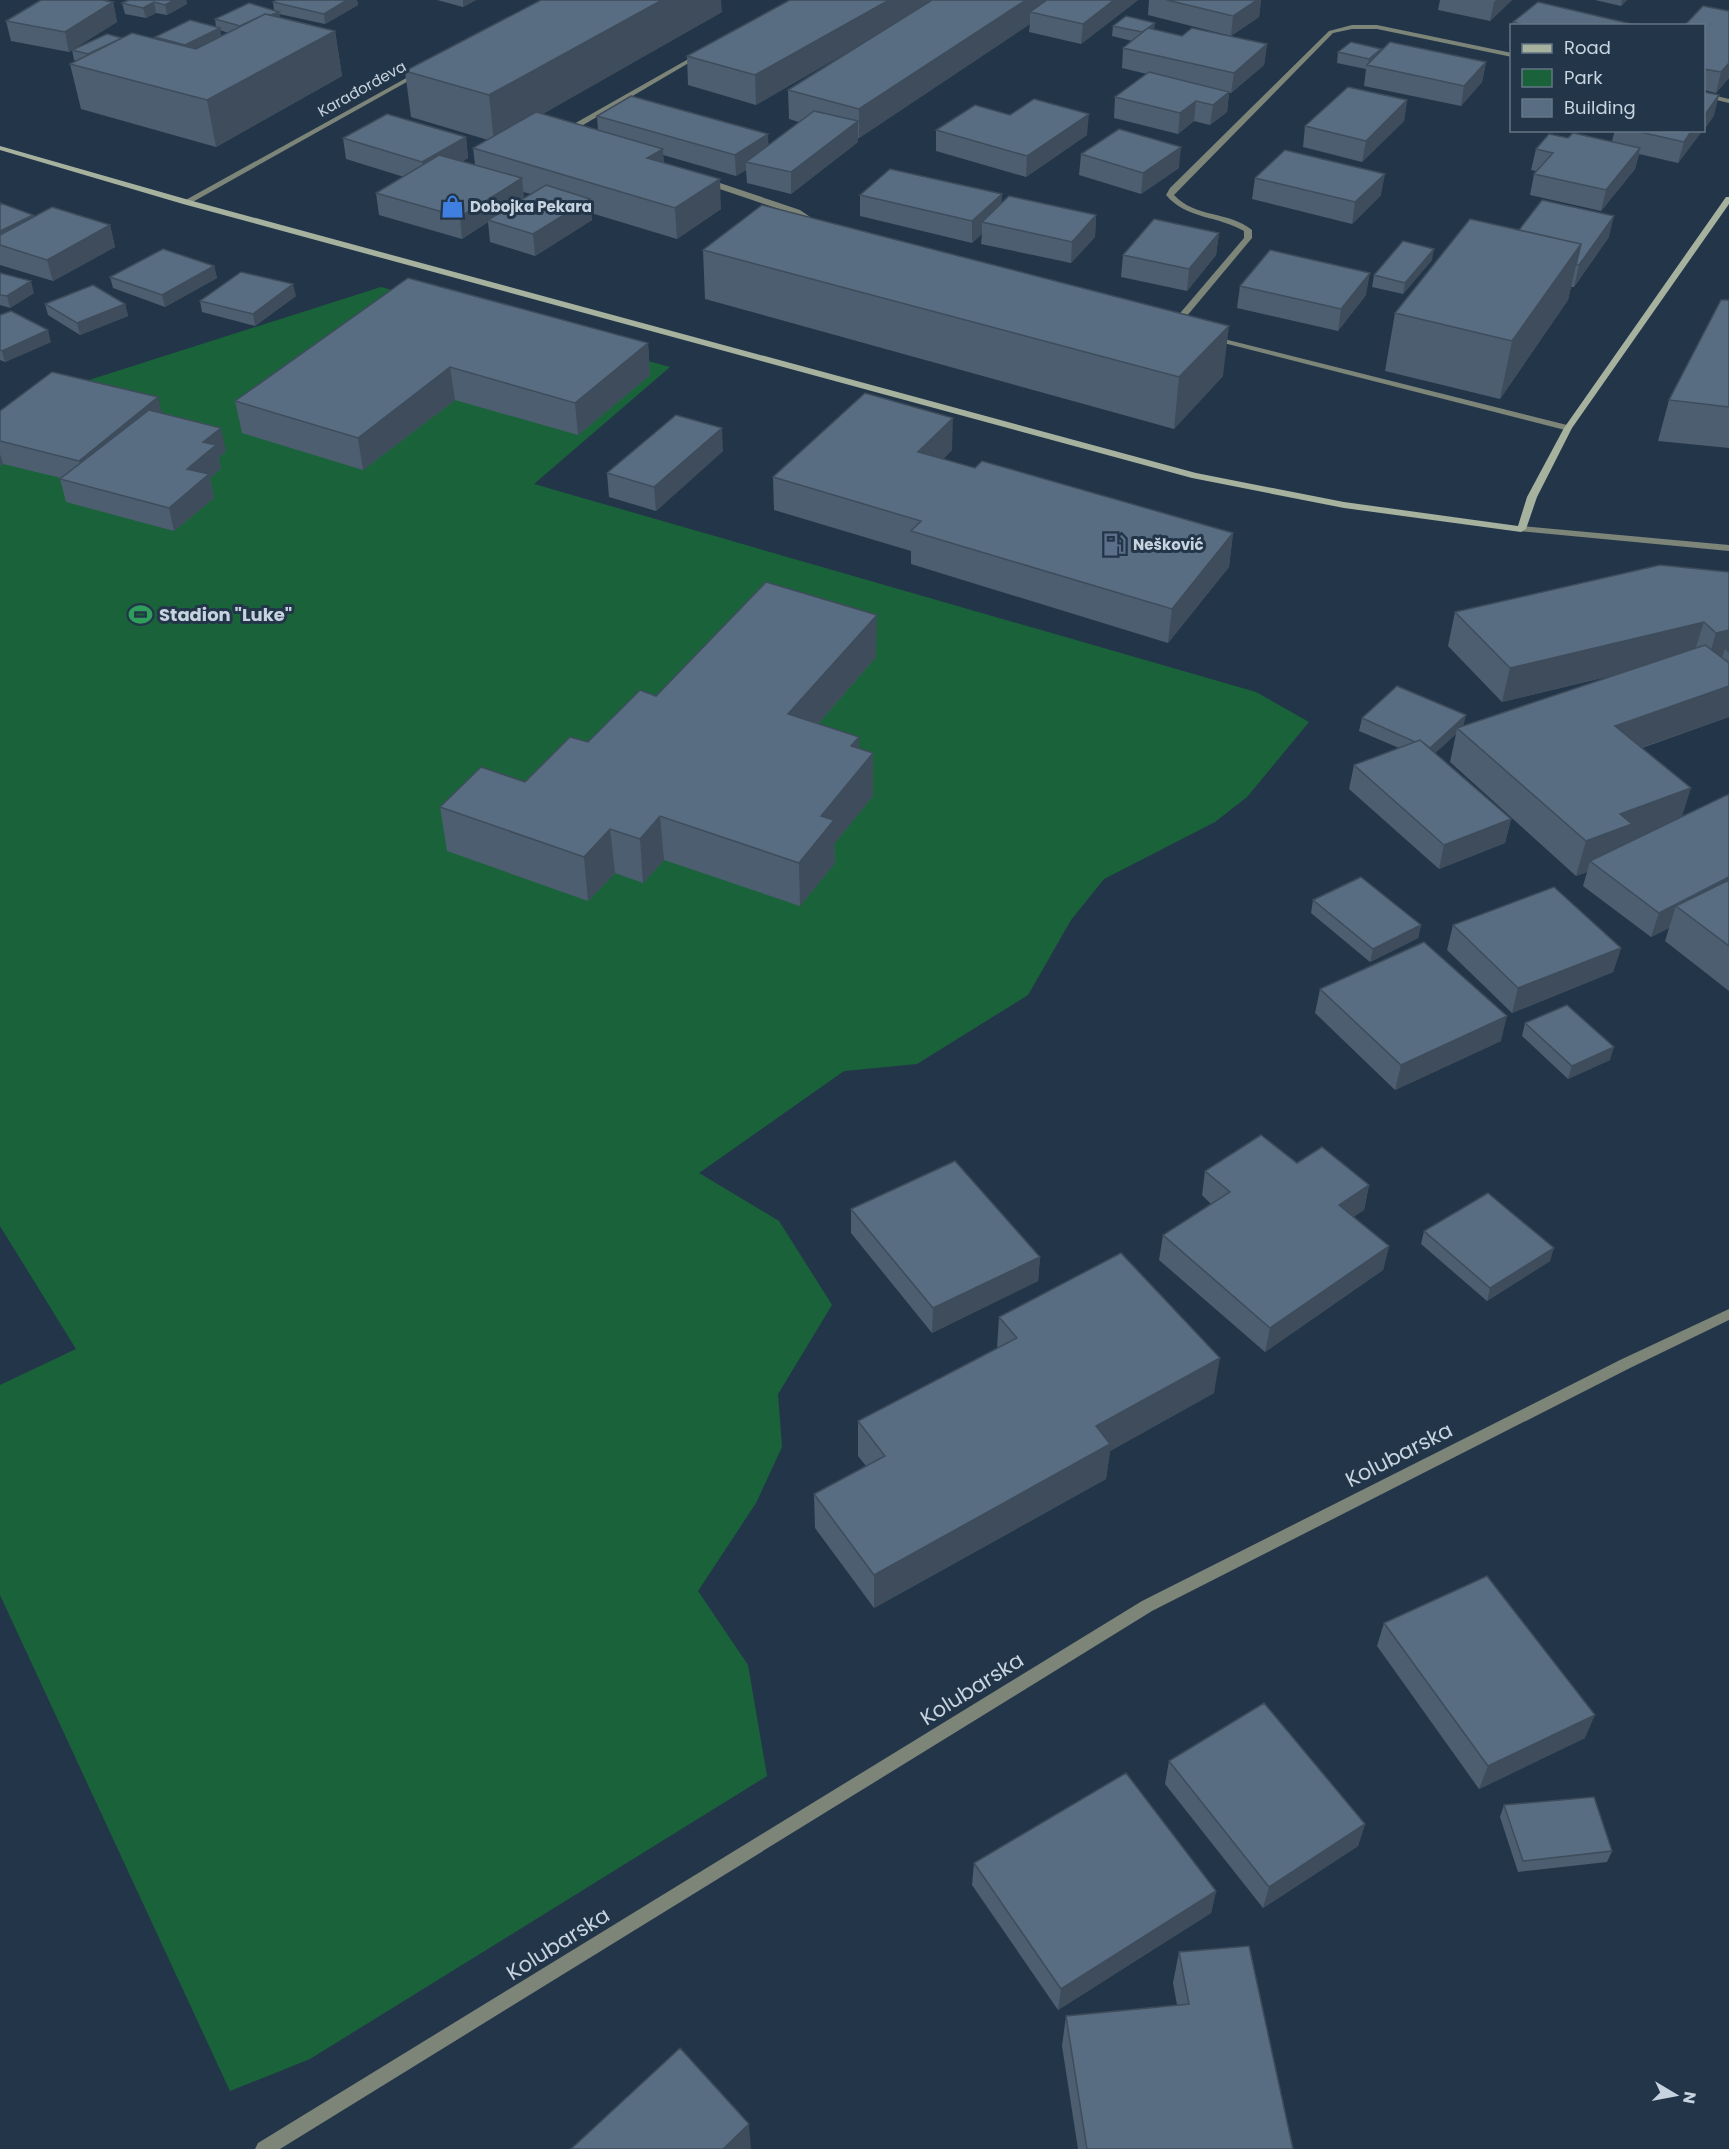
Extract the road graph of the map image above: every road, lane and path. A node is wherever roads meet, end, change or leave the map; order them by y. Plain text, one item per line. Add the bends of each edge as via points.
1 (704, 52) edge
2 (1510, 55) edge
3 (426, 69) edge
4 (1705, 95) edge
5 (1729, 101) edge
6 (576, 138) edge
7 (0, 148) edge
8 (697, 179) edge
9 (1729, 199) edge
10 (186, 202) junction
11 (825, 230) edge
12 (1161, 324) edge
13 (1173, 327) junction
14 (1184, 330) edge
15 (1207, 336) edge
16 (1568, 428) junction
17 (1521, 529) junction
18 (1729, 548) edge
19 (1729, 1314) edge
20 (264, 2149) edge

1 - 6 street via 575,127 571,134
2 - 13 street via 1377,27 1331,32 1170,195 1191,210 1238,222 1248,230 1248,238
3 - 10 street, Karađorđeva
4 - 5 street
7 - 10 street
8 - 11 street via 797,212
9 - 16 street
10 - 17 street via 1195,476 1344,505
12 - 13 street
13 - 14 street
15 - 16 street
16 - 17 street via 1532,497
17 - 18 street
19 - 20 street, Kolubarska via 1147,1606

